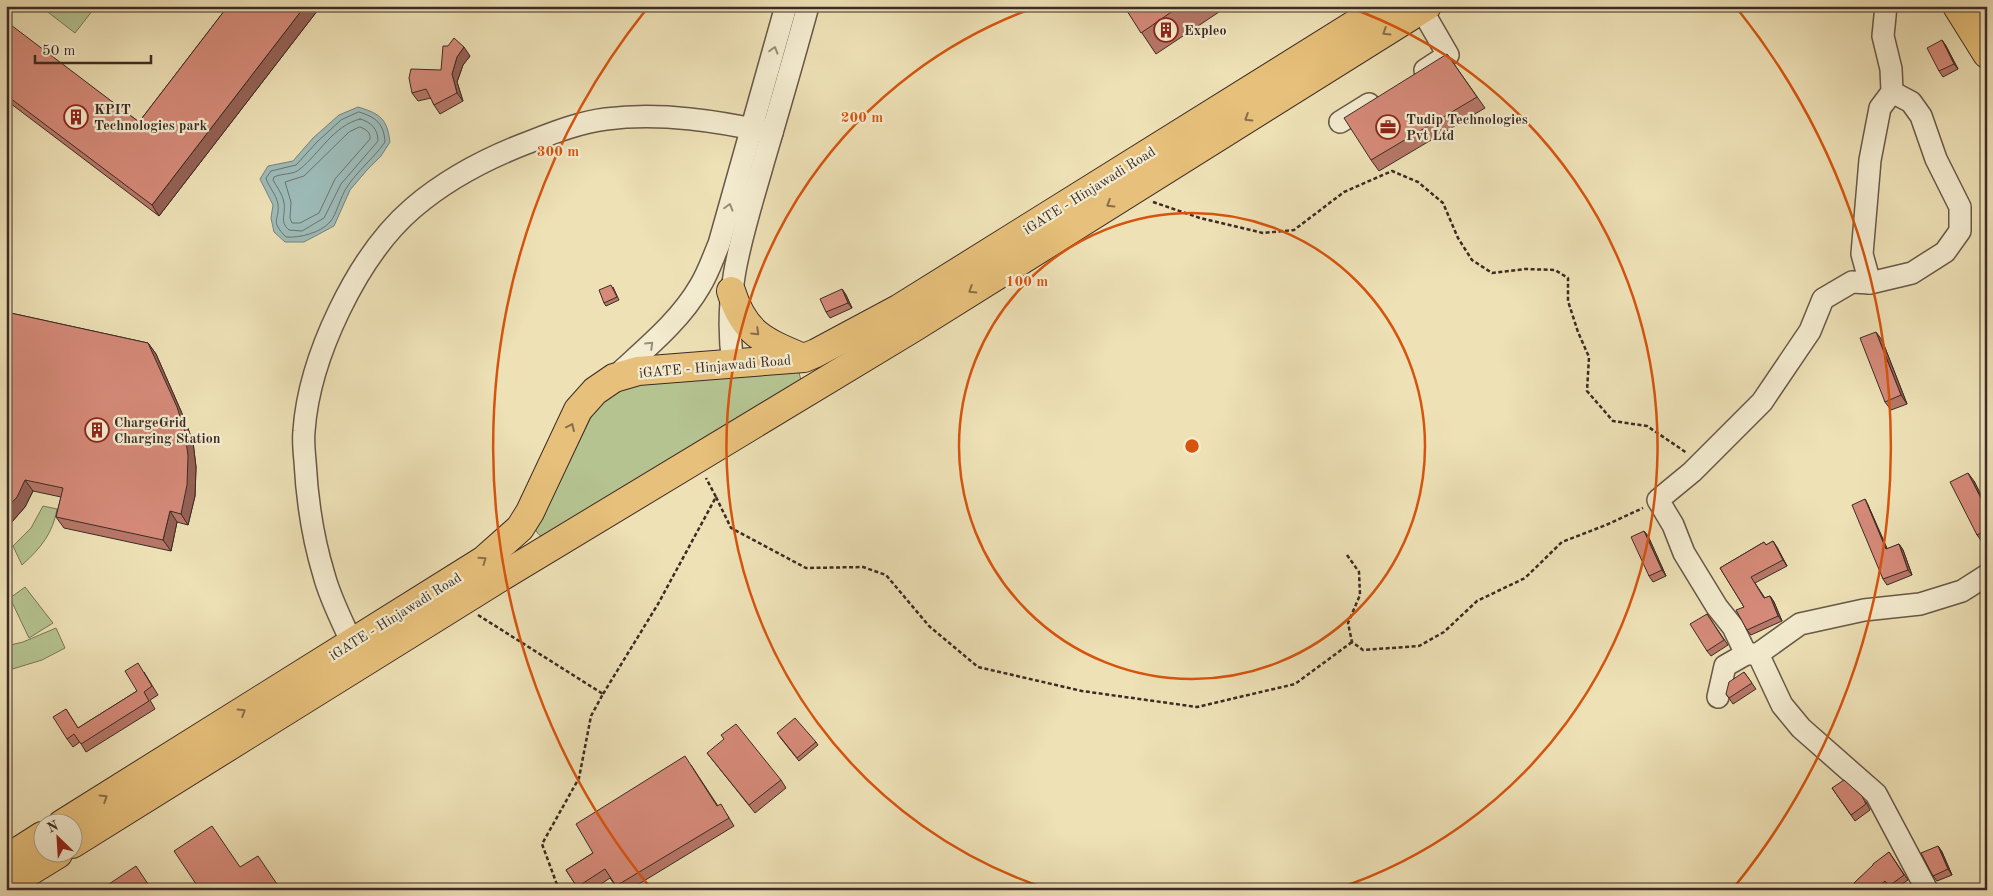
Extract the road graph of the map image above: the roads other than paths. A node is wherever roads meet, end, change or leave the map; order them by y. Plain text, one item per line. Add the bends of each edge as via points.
1 (786, 6) edge
2 (808, 6) edge
3 (1384, 6) edge
4 (1886, 6) edge
5 (1957, 6) edge
6 (1984, 6) edge
7 (1424, 8) edge
8 (1987, 10) edge
9 (1987, 54) edge
10 (1892, 92) junction
11 (1340, 122) dead end
12 (751, 128) junction
13 (772, 133) junction
14 (1155, 162) junction
15 (1870, 283) junction
16 (731, 291) junction
17 (804, 358) junction
18 (733, 364) junction
19 (614, 378) junction
20 (520, 528) junction
21 (536, 556) junction
22 (1987, 575) edge
23 (352, 643) junction
24 (1752, 654) junction
25 (1718, 697) dead end
26 (78, 814) edge
27 (82, 838) edge
28 (32, 842) edge
29 (6, 858) edge
30 (42, 864) edge
31 (6, 886) edge
32 (1927, 890) edge

12 -> 1 street
2 - 13 street
3 - 14 main road, iGATE - Hinjawadi Road
4 - 10 street via 1883,36
5 - 9 main road
6 - 8 main road
7 - 11 street via 1448,55
7 -> 14 main road, iGATE - Hinjawadi Road
10 - 15 street via 1880,108 1870,160 1862,254
10 - 15 street via 1911,102 1921,116 1936,158 1960,207 1960,231 1945,252 1912,273
12 - 13 street
19 -> 12 street via 679,315 700,288 719,244
12 - 23 street via 713,121 642,117 606,119 577,126 473,166 443,185 388,234 366,264 330,328 317,362 303,432 309,505 324,577
13 - 16 street via 738,249
14 - 17 main road, iGATE - Hinjawadi Road via 900,308
14 -> 21 main road, iGATE - Hinjawadi Road via 1136,188 913,328
15 - 24 street via 1852,282 1823,299 1810,331 1762,402 1692,472 1658,500 1684,553 1717,607
16 -> 17 main road via 737,310 756,333 769,343
16 - 18 street via 729,338
17 - 18 main road, iGATE - Hinjawadi Road
18 - 19 main road, iGATE - Hinjawadi Road via 653,369
20 -> 19 main road, iGATE - Hinjawadi Road via 578,410 595,391
20 - 21 main road
23 -> 20 main road, iGATE - Hinjawadi Road via 484,560
21 - 27 main road, iGATE - Hinjawadi Road
22 - 24 street via 1962,591 1920,604 1864,610 1800,624
26 -> 23 main road, iGATE - Hinjawadi Road
24 - 25 street via 1725,666
24 - 32 street via 1782,705 1801,728 1876,794
28 - 29 main road
30 - 31 main road

